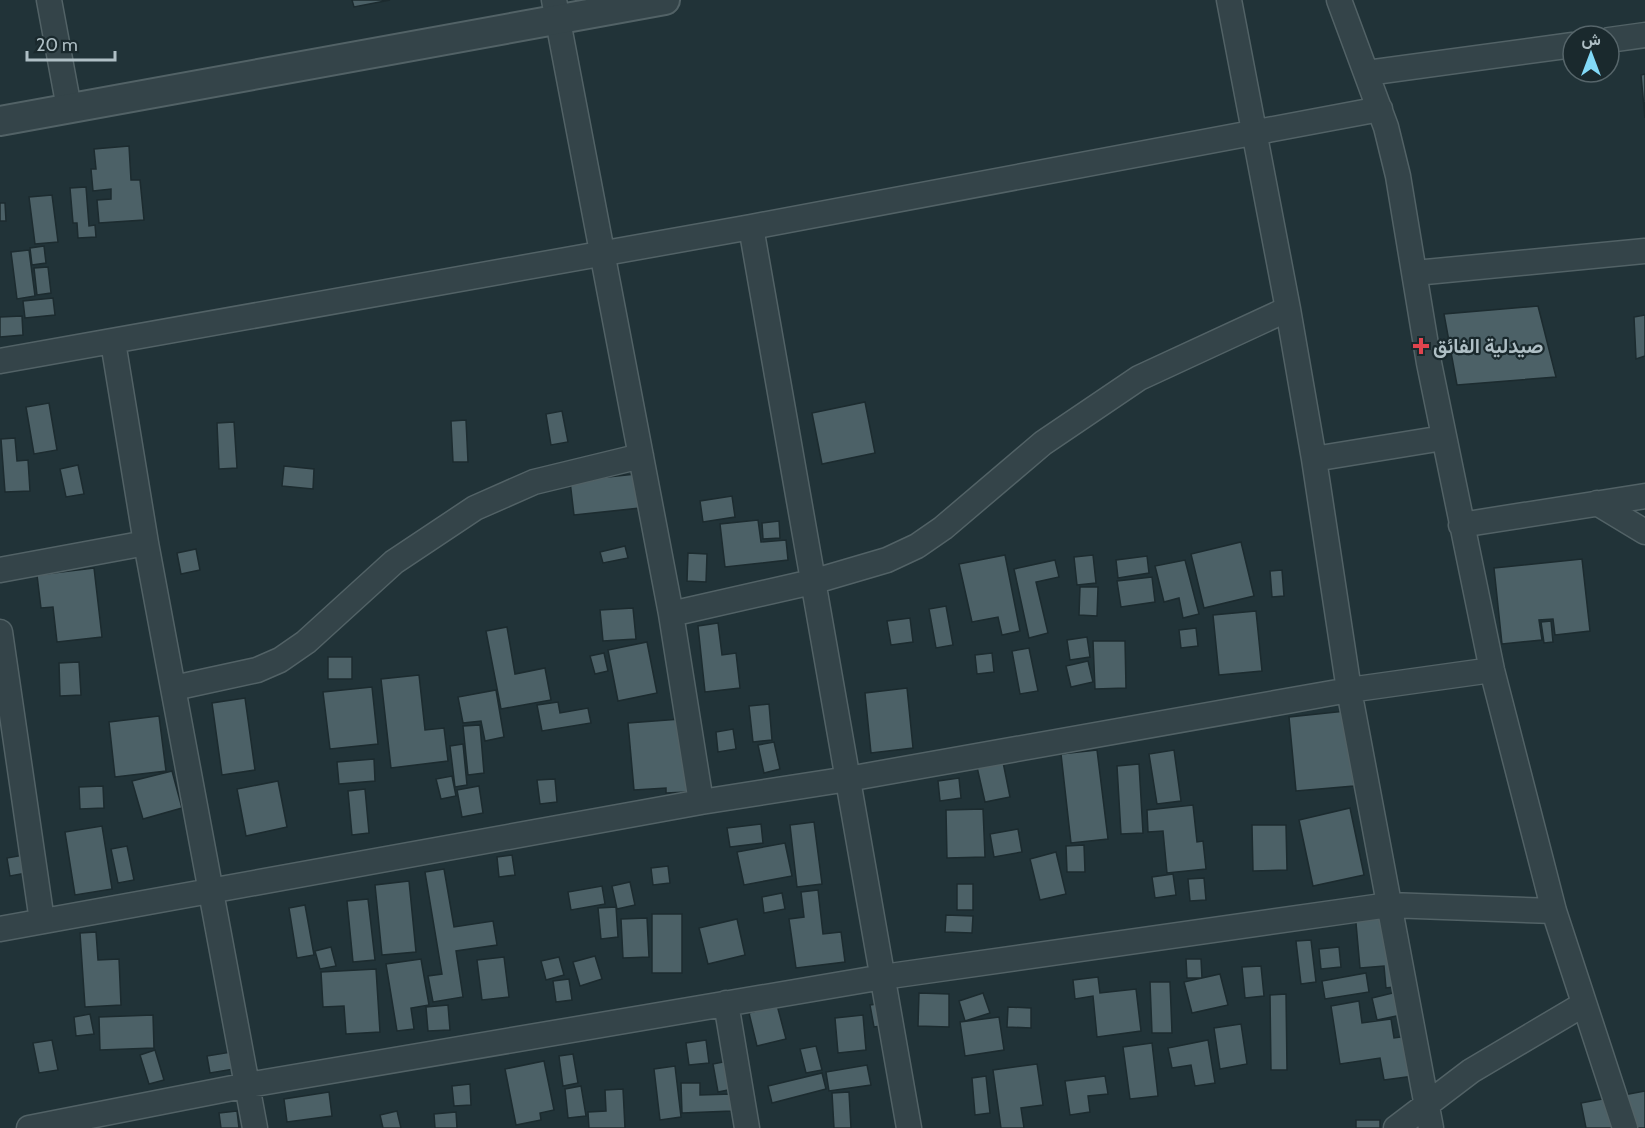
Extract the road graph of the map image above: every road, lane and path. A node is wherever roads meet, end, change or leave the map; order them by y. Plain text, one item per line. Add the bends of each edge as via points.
1 (49, 0) edge
2 (665, 0) edge
3 (1229, 0) edge
4 (1339, 0) edge
5 (556, 10) edge
6 (1645, 35) edge
7 (1621, 38) edge
8 (1561, 47) edge
9 (1367, 73) junction
10 (69, 108) junction
11 (1380, 109) junction
12 (0, 121) edge
13 (1252, 132) junction
14 (751, 227) junction
15 (1645, 251) edge
16 (602, 253) junction
17 (1415, 273) junction
18 (1288, 309) junction
19 (113, 342) junction
20 (0, 361) edge
21 (1443, 438) junction
22 (641, 456) junction
23 (1314, 459) junction
24 (1645, 496) edge
25 (1597, 503) junction
26 (1461, 525) junction
27 (1645, 531) edge
28 (146, 543) junction
29 (0, 570) edge
30 (812, 582) junction
31 (671, 614) junction
32 (0, 632) edge
33 (1492, 670) junction
34 (174, 688) junction
35 (1349, 690) junction
36 (5, 701) edge
37 (848, 779) junction
38 (701, 802) junction
39 (208, 890) junction
40 (1389, 905) junction
41 (1554, 911) junction
42 (42, 921) junction
43 (0, 929) edge
44 (883, 977) junction
45 (726, 1003) junction
46 (1584, 1004) junction
47 (248, 1085) junction
48 (1427, 1103) junction
49 (80, 1124) edge
50 (29, 1128) edge
51 (255, 1128) edge
52 (747, 1128) edge
53 (909, 1128) edge
54 (1396, 1128) edge
55 (1431, 1128) edge
56 (1625, 1128) edge

1 - 10 street
2 - 5 street
3 - 13 street
4 - 9 street
5 - 10 street
5 - 16 street
6 - 7 street
8 - 9 street
9 - 11 street
10 - 12 street
11 - 13 street
11 - 17 street via 1398,176
13 - 14 street
13 - 18 street
14 - 16 street
14 - 30 street
15 - 17 street
16 - 19 street
16 - 22 street
17 - 21 street
18 - 23 street
18 - 30 street via 1139,378 1042,443 917,546 887,560
19 - 20 street
19 - 28 street
21 - 23 street
21 - 26 street
22 - 31 street
22 - 34 street via 534,483 475,508 394,562 306,642 280,660 257,670
23 - 35 street
24 - 25 street
25 - 26 street
25 - 27 street
26 - 33 street
28 - 29 street
28 - 34 street
30 - 31 street
30 - 37 street
31 - 38 street
32 - 36 street
33 - 35 street
33 - 41 street
34 - 39 street
35 - 37 street
35 - 40 street
36 - 42 street
37 - 38 street
37 - 44 street
38 - 39 street
39 - 42 street
39 - 47 street
40 - 41 street
40 - 44 street
40 - 48 street
41 - 46 street
42 - 43 street
44 - 45 street
44 - 53 street
45 - 47 street
45 - 52 street
46 - 48 street via 1471,1071
46 - 56 street
47 - 49 street
47 - 51 street
48 - 54 street
48 - 55 street
49 - 50 street

